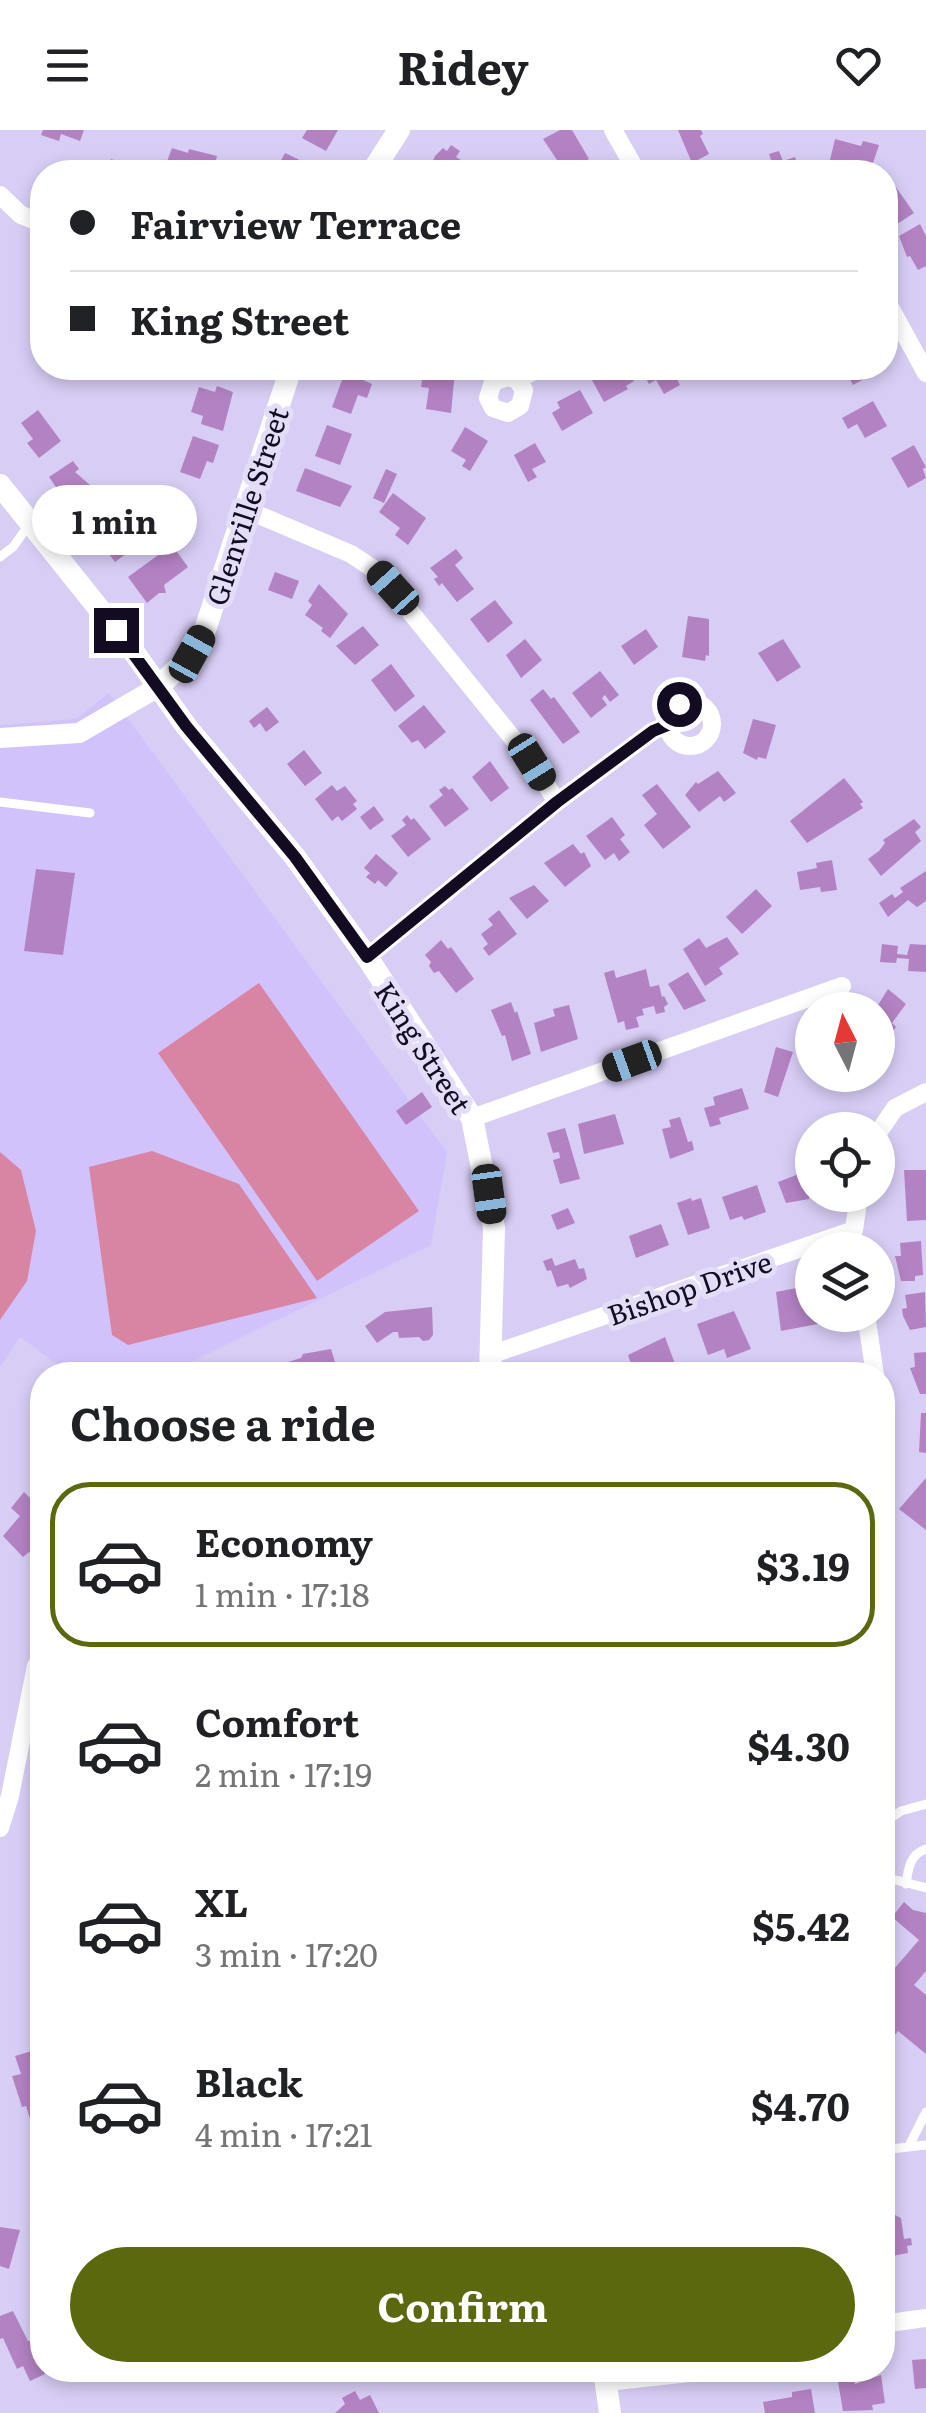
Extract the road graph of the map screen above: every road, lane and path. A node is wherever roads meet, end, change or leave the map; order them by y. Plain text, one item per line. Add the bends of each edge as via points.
1 (400, 130) edge
2 (614, 130) edge
3 (380, 160) edge
4 (630, 160) edge
5 (0, 194) edge
6 (30, 218) edge
7 (898, 322) edge
8 (926, 373) edge
9 (288, 380) edge
10 (0, 485) edge
11 (246, 510) junction
12 (31, 521) junction
13 (0, 558) edge
14 (158, 687) junction
15 (668, 725) dead end
16 (0, 738) edge
17 (0, 802) edge
18 (557, 802) junction
19 (90, 813) dead end
20 (367, 957) junction
21 (842, 986) dead end
22 (926, 1092) edge
23 (892, 1112) edge
24 (472, 1118) junction
25 (857, 1212) edge
26 (854, 1230) joint
27 (869, 1332) edge
28 (490, 1362) edge
29 (498, 1362) edge
30 (873, 1362) edge
31 (30, 1696) edge
32 (926, 1804) edge
33 (895, 1815) edge
34 (0, 1828) edge
35 (926, 1849) edge
36 (895, 1883) edge
37 (906, 1884) junction
38 (926, 1888) edge
39 (926, 2101) edge
40 (924, 2114) edge
41 (926, 2145) edge
42 (910, 2146) junction
43 (895, 2148) edge
44 (926, 2318) edge
45 (895, 2322) edge
46 (606, 2382) edge
47 (610, 2413) edge

1 - 3 main road
2 - 4 street
5 - 6 street
7 - 8 street
9 - 11 main road, Glenville Street
10 - 12 main road, King Street
11 - 14 main road, Glenville Street via 203,636
11 - 18 street via 378,572
12 - 13 lane
12 - 14 main road, King Street
14 - 16 street via 80,733
14 - 20 main road, King Street
15 - 18 street
17 - 19 lane
18 - 20 street
20 - 24 main road, King Street
21 - 24 street
22 - 23 street
24 - 28 main road, King Street via 494,1228
25 - 26 street
26 - 29 street, Bishop Drive
27 - 30 street
31 - 34 street
32 - 33 lane
35 - 37 lane via 910,1862
36 - 37 lane
37 - 38 lane
39 - 40 lane
40 - 42 lane
41 - 42 lane
42 - 43 lane
44 - 45 street
46 - 47 main road

